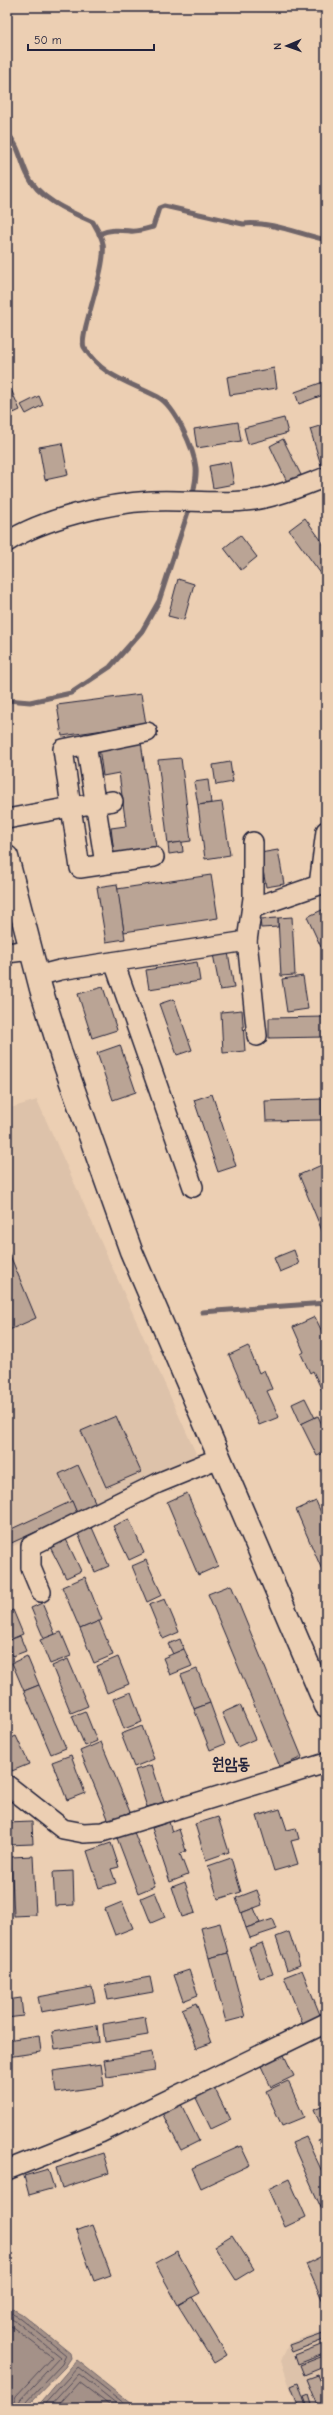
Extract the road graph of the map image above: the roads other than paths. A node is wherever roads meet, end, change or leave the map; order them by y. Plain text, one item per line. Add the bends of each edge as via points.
1 (326, 477) edge
2 (7, 542) edge
3 (147, 732) dead end
4 (86, 744) junction
5 (104, 802) junction
6 (71, 807) junction
7 (7, 819) edge
8 (326, 831) edge
9 (254, 842) dead end
10 (7, 857) edge
11 (154, 857) dead end
12 (104, 864) junction
13 (252, 908) junction
14 (247, 942) junction
15 (30, 950) junction
16 (7, 953) edge
17 (114, 962) junction
18 (37, 976) junction
19 (257, 1036) dead end
20 (193, 1187) dead end
21 (220, 1458) junction
22 (41, 1592) dead end
23 (321, 1681) edge
24 (326, 1706) edge
25 (326, 1762) edge
26 (9, 1789) edge
27 (326, 2023) edge
28 (7, 2170) edge

1 - 2 street via 278,495 253,500 152,500 99,508 26,530
3 - 4 street
4 - 5 street
4 - 6 street via 63,748
5 - 6 street
5 - 12 street
6 - 7 street
6 - 12 street via 80,868
8 - 13 street via 318,885
9 - 13 street
10 - 15 main road
11 - 12 street
13 - 14 street
14 - 17 street
14 - 19 street
15 - 16 street
15 - 18 main road
17 - 18 street
17 - 20 street
18 - 21 main road via 131,1251
21 - 22 street via 158,1483 31,1546 31,1568
21 - 23 main road
23 - 24 main road
25 - 26 street via 102,1832 84,1833 63,1829
27 - 28 street via 100,2133

